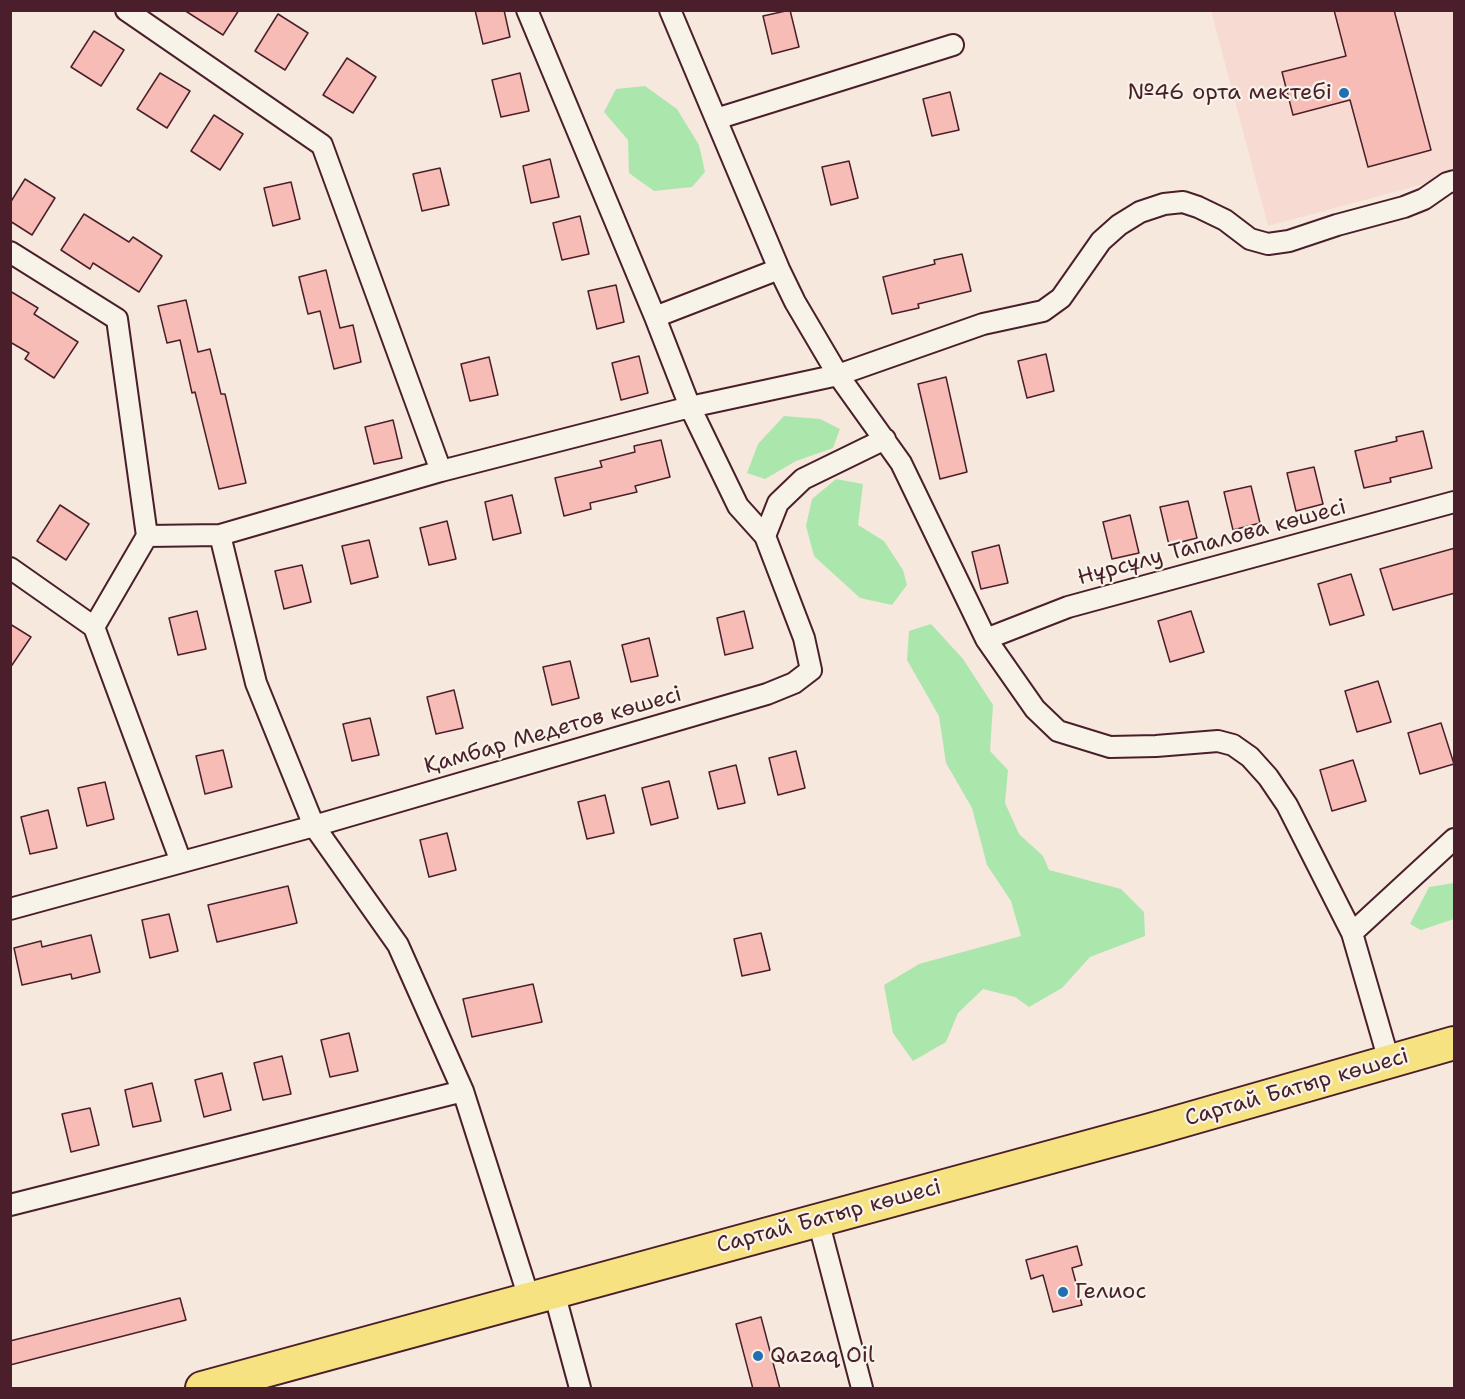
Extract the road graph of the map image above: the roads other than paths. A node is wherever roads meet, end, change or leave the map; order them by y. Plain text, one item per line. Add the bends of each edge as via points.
1 (126, 10) edge
2 (527, 10) edge
3 (670, 10) edge
4 (953, 45) dead end
5 (716, 119) junction
6 (1455, 181) edge
7 (10, 252) edge
8 (779, 269) junction
9 (655, 317) junction
10 (838, 375) junction
11 (690, 407) junction
12 (885, 439) junction
13 (441, 471) junction
14 (1455, 502) edge
15 (219, 535) junction
16 (147, 536) junction
17 (765, 536) junction
18 (10, 568) edge
19 (94, 627) junction
20 (986, 639) junction
21 (314, 826) junction
22 (1455, 838) edge
23 (181, 862) junction
24 (10, 909) edge
25 (1352, 933) junction
26 (1455, 1042) edge
27 (1389, 1062) junction
28 (463, 1090) junction
29 (10, 1205) edge
30 (818, 1220) junction
31 (542, 1295) junction
32 (202, 1389) edge
33 (580, 1389) edge
34 (862, 1389) edge

1 - 13 street via 322,145
2 - 9 street
3 - 5 street
4 - 5 street
5 - 8 street
6 - 10 street via 1404,207 1268,244 1250,239 1225,220 1198,207 1183,202 1164,204 1119,225 1101,241 1061,298 1043,311 982,324
7 - 16 street via 117,318
8 - 9 street
8 - 10 street
9 - 11 street
10 - 11 street
10 - 12 street
11 - 13 street
11 - 17 street via 738,507
12 - 17 street via 803,479 778,503
12 - 20 street via 901,463
13 - 15 street
14 - 20 street, Нұрсұлу Тапалова көшесі via 1068,607
15 - 16 street
15 - 21 street via 256,684
16 - 19 street
17 - 21 street, Қамбар Медетов көшесі via 804,638 811,670 794,683
18 - 19 street
19 - 23 street
20 - 25 street via 1035,709 1058,731 1110,747 1218,741 1241,749 1268,777 1287,805
21 - 23 street, Қамбар Медетов көшесі
21 - 28 street via 398,945
22 - 25 street
23 - 24 street, Қамбар Медетов көшесі
25 - 27 street
26 - 27 highway, Сартай Батыр көшесі
27 - 30 highway, Сартай Батыр көшесі
28 - 29 street
28 - 31 street
30 - 31 highway, Сартай Батыр көшесі
30 - 34 street
31 - 32 highway, Сартай Батыр көшесі
31 - 33 street

